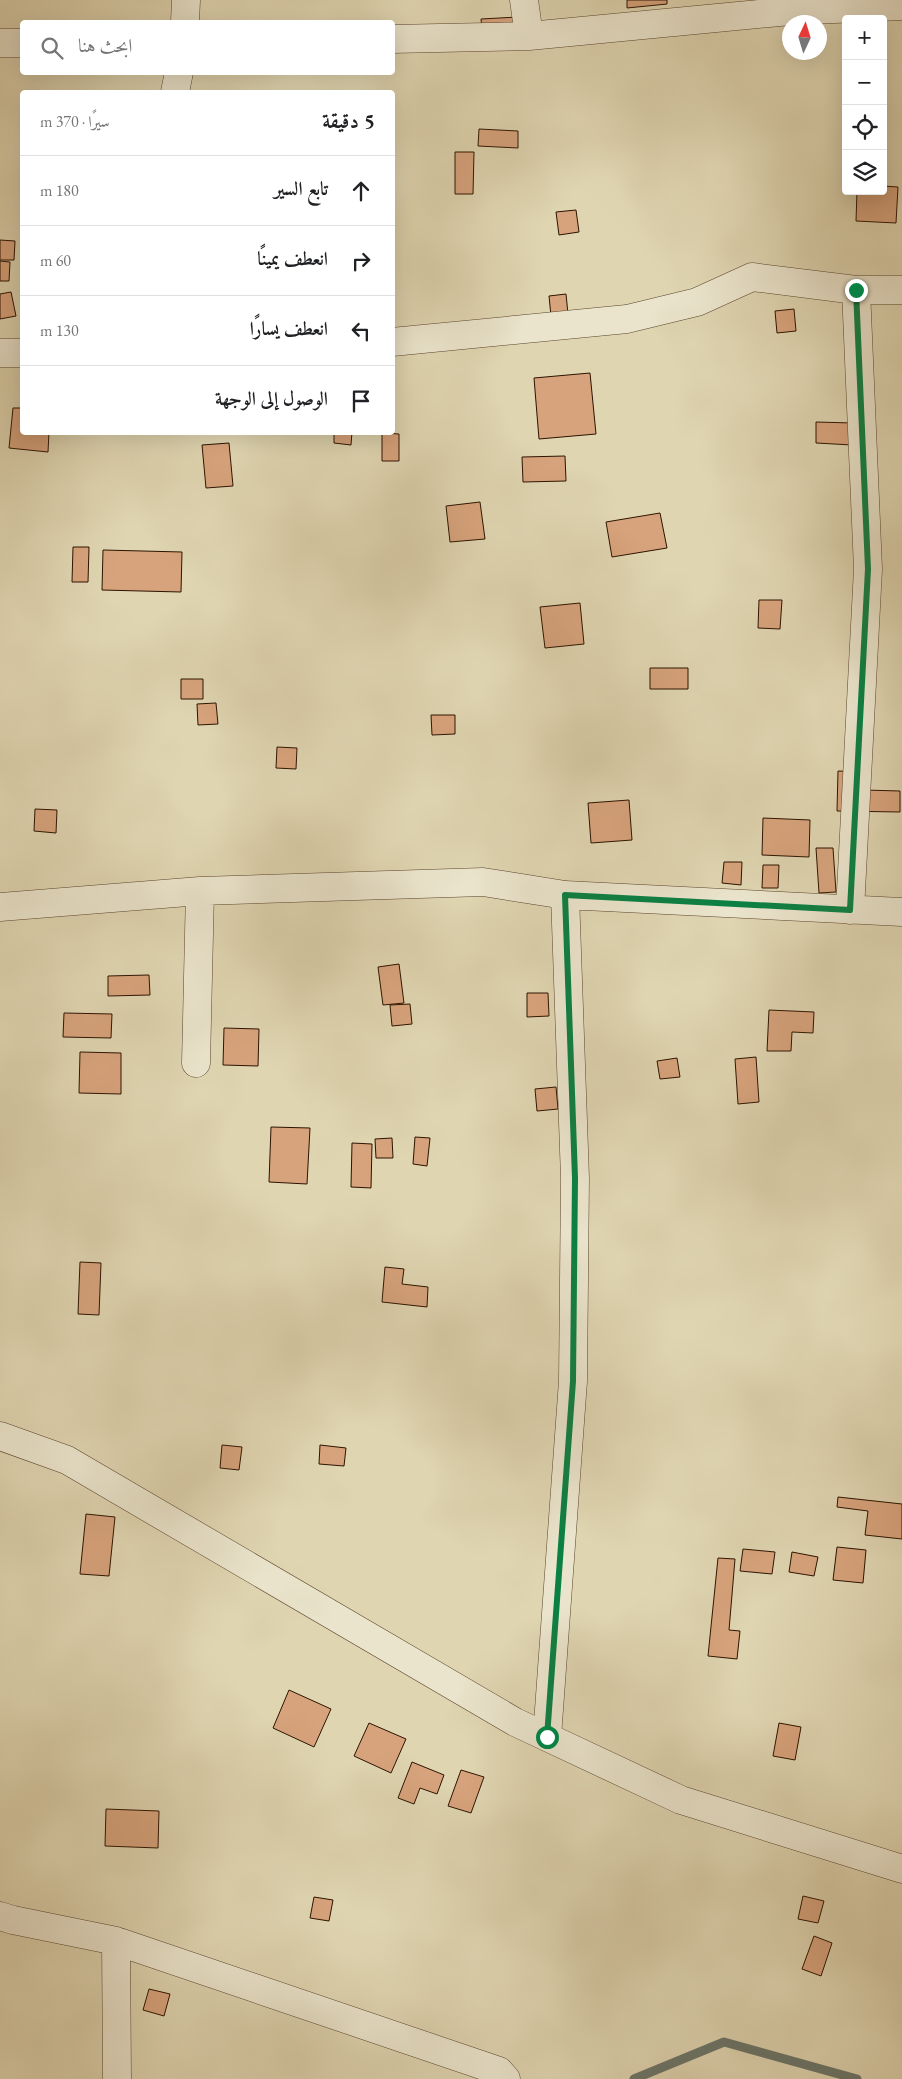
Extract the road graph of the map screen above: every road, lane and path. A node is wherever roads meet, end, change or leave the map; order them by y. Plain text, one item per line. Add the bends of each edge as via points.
1 (186, 0) edge
2 (524, 0) edge
3 (789, 6) edge
4 (902, 6) edge
5 (185, 20) edge
6 (529, 36) junction
7 (395, 39) edge
8 (0, 43) edge
9 (20, 43) edge
10 (178, 75) edge
11 (175, 90) edge
12 (856, 290) junction
13 (902, 290) edge
14 (395, 342) edge
15 (0, 353) edge
16 (20, 353) edge
17 (200, 891) junction
18 (565, 895) junction
19 (0, 907) edge
20 (850, 910) junction
21 (902, 912) edge
22 (196, 1063) dead end
23 (0, 1436) edge
24 (547, 1737) junction
25 (902, 1869) edge
26 (0, 1916) edge
27 (116, 1941) junction
28 (117, 2079) edge
29 (506, 2079) edge

1 - 5 street
2 - 6 street
3 - 4 street
3 - 6 street
6 - 7 street
8 - 9 street
10 - 11 street
12 - 13 street
12 - 14 street via 752,277 697,302 627,319
12 - 20 street via 868,569
15 - 16 street
17 - 18 street via 483,882
17 - 19 street
17 - 22 street
18 - 20 street
18 - 24 street via 575,1178 573,1381
20 - 21 street
23 - 24 street via 67,1460 516,1722
24 - 25 street via 681,1800
26 - 27 street
27 - 28 street
27 - 29 street via 499,2071

